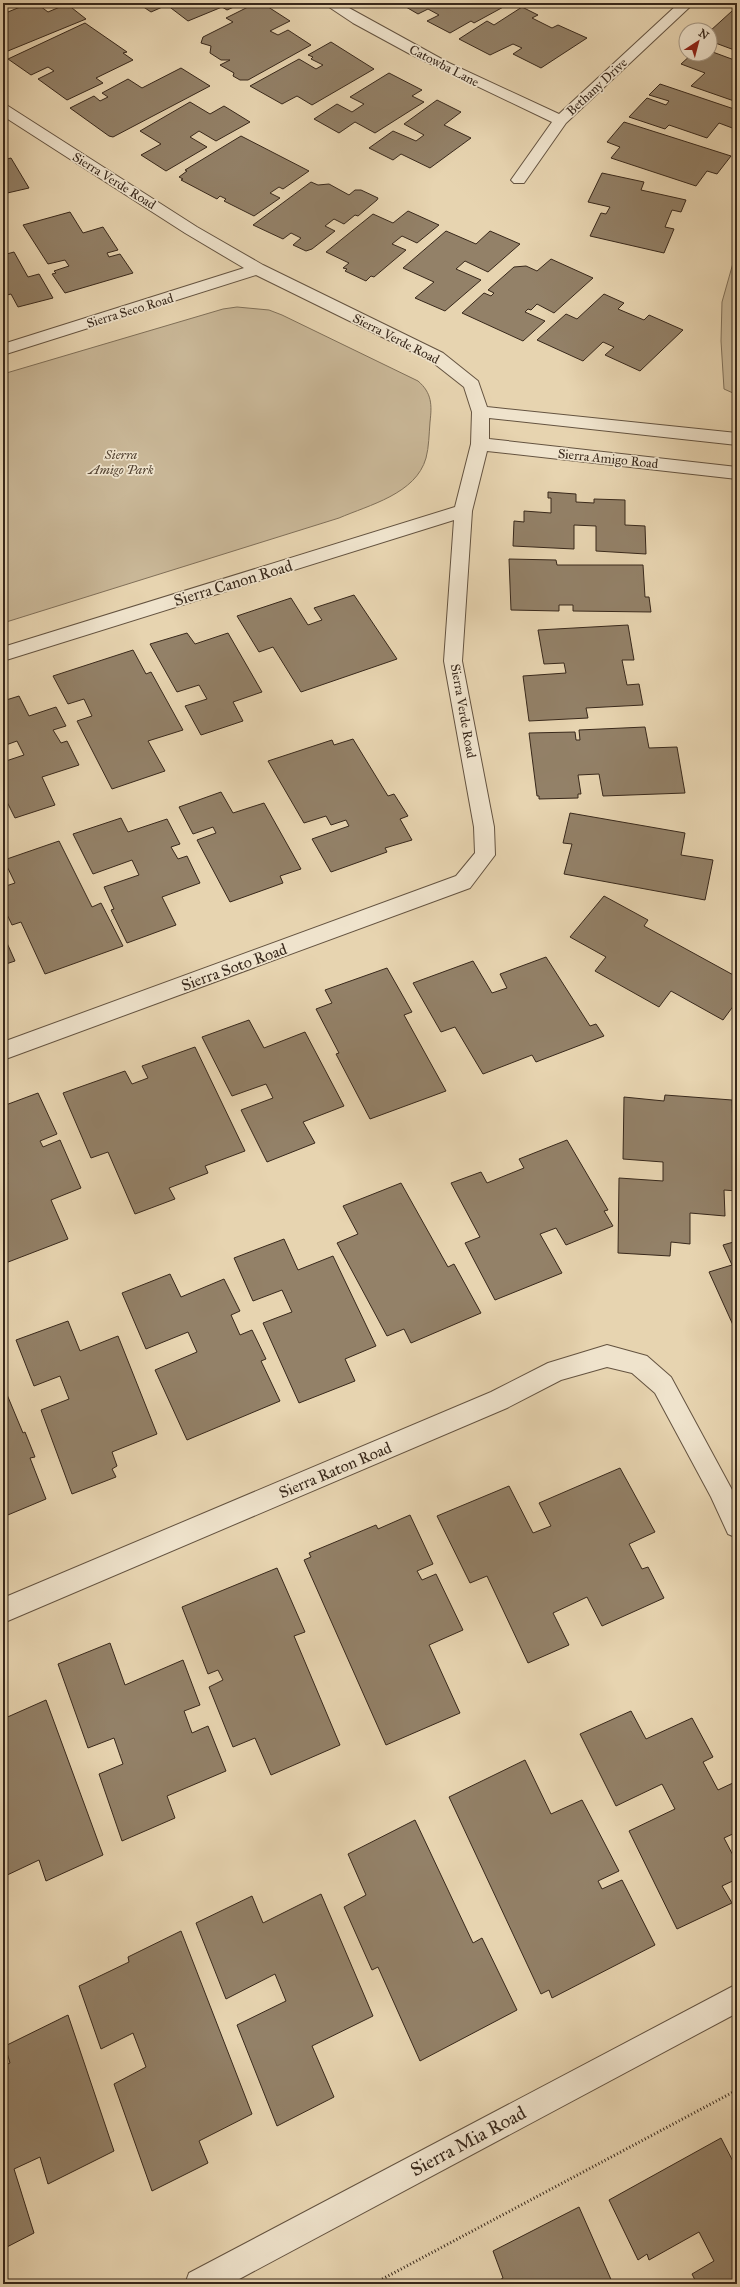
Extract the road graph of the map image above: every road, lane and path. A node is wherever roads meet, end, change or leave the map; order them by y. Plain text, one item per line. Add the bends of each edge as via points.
1 (330, 3) edge
2 (687, 3) edge
3 (3, 109) edge
4 (562, 120) junction
5 (518, 180) dead end
6 (256, 269) junction
7 (3, 350) edge
8 (480, 412) junction
9 (737, 439) edge
10 (480, 444) junction
11 (737, 473) edge
12 (463, 511) junction
13 (3, 654) edge
14 (463, 882) joint
15 (3, 1051) edge
16 (737, 1526) edge
17 (3, 1611) edge
18 (737, 1998) edge
19 (737, 2090) edge
20 (200, 2284) edge
21 (373, 2284) edge

1 - 4 street, Catowba Lane via 379,33 480,85
2 - 4 street, Bethany Drive
3 - 6 street, Sierra Verde Road
4 - 5 street, Bethany Drive
6 - 7 street, Sierra Seco Road
6 - 8 street, Sierra Verde Road via 437,357 472,385
8 - 9 street
8 - 10 street, Sierra Verde Road
10 - 11 street, Sierra Amigo Road
10 - 12 street, Sierra Verde Road
12 - 13 street, Sierra Canon Road
12 - 14 street, Sierra Verde Road via 453,661 484,827 486,855
14 - 15 street, Sierra Soto Road
16 - 17 street, Sierra Raton Road via 720,1489 663,1385 639,1364 607,1356 556,1371 499,1400
18 - 20 street, Sierra Mia Road
19 - 21 path

